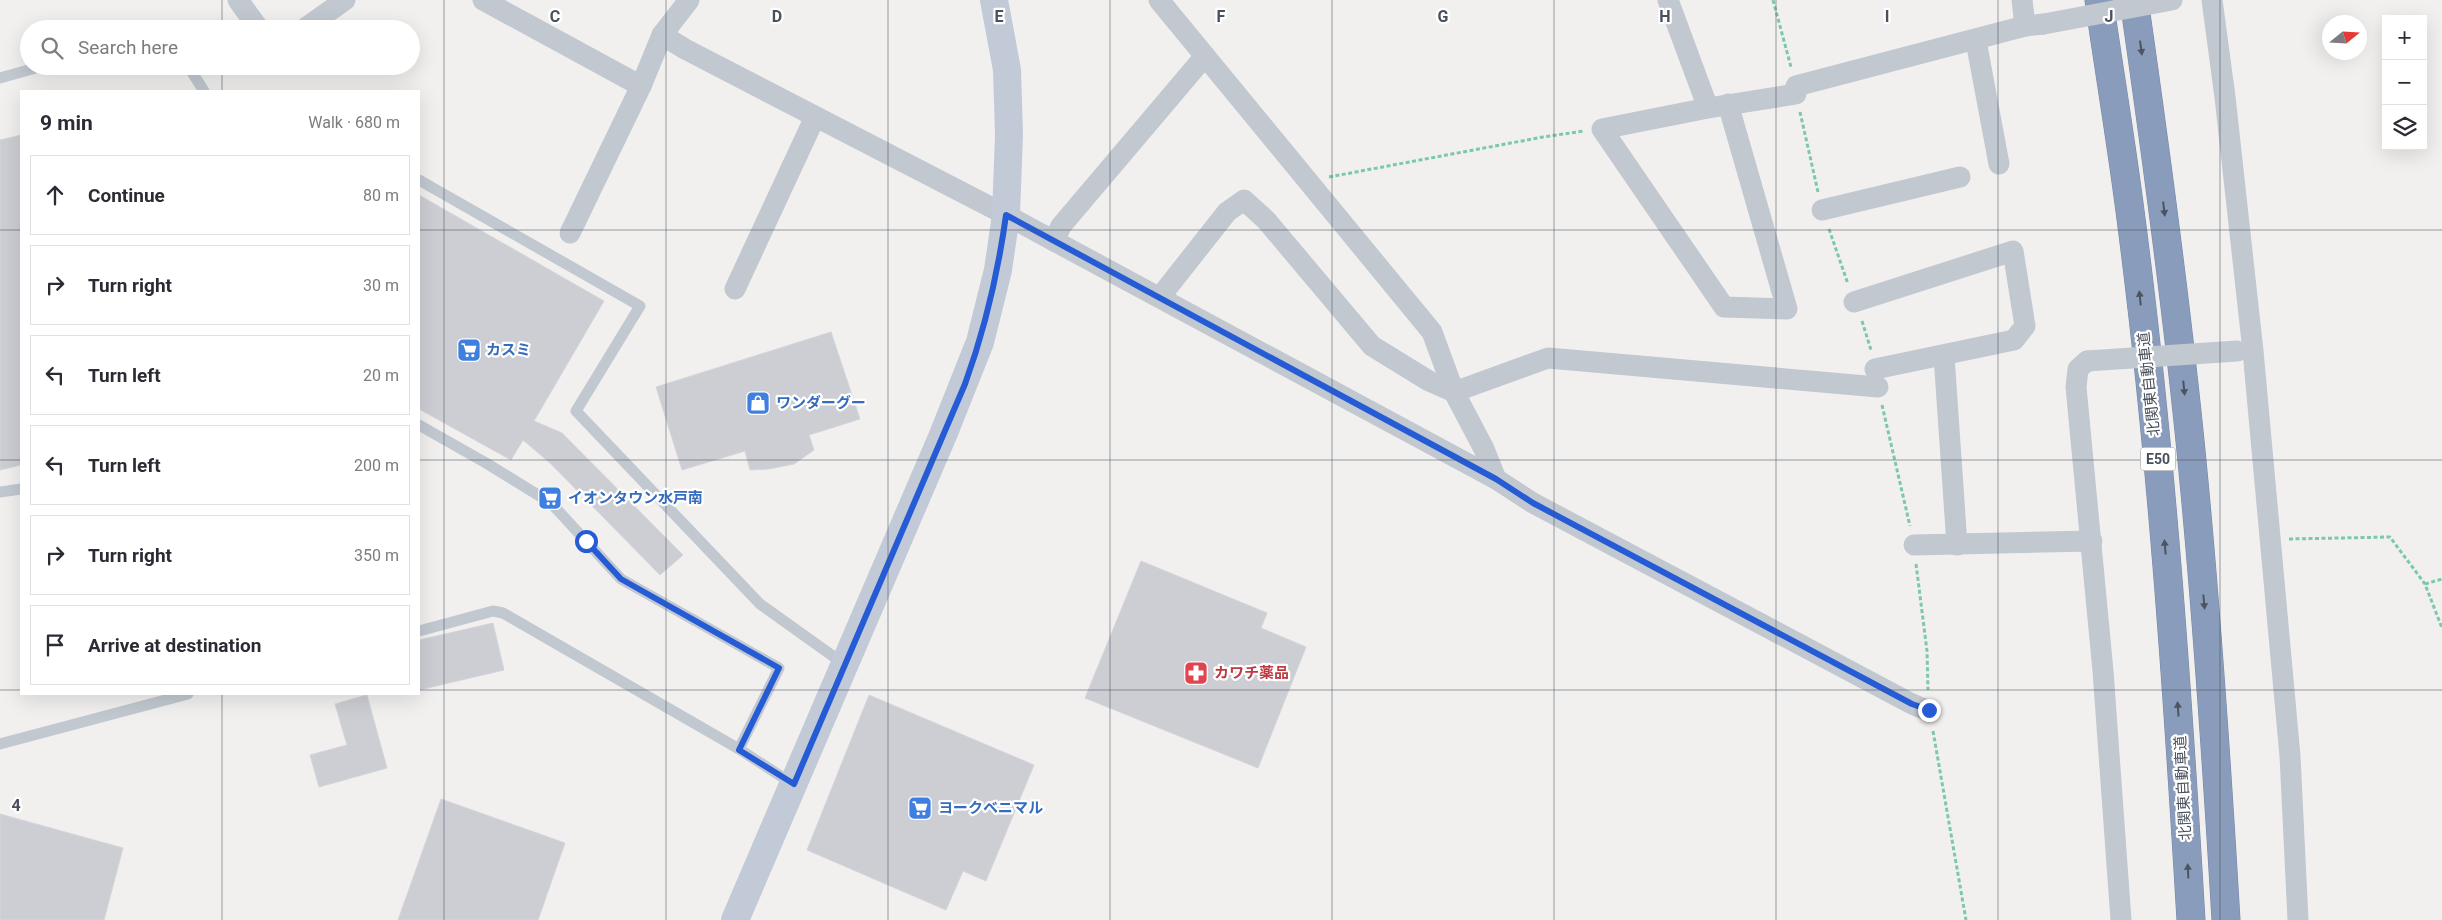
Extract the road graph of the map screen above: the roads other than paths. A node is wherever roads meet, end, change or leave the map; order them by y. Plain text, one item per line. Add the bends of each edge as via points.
1 (238, 0) edge
2 (345, 0) edge
3 (483, 0) edge
4 (689, 0) edge
5 (994, 0) edge
6 (1159, 0) edge
7 (1668, 0) edge
8 (2022, 0) edge
9 (2098, 0) edge
10 (2134, 0) edge
11 (2172, 0) edge
12 (2212, 0) edge
13 (252, 20) edge
14 (317, 20) edge
15 (2035, 25) junction
16 (662, 35) junction
17 (1976, 41) junction
18 (1205, 56) junction
19 (20, 72) edge
20 (194, 75) edge
21 (0, 78) edge
22 (641, 86) junction
23 (203, 90) edge
24 (1718, 106) junction
25 (815, 117) junction
26 (1999, 164) dead end
27 (1960, 177) dead end
28 (420, 181) edge
29 (1822, 210) road end
30 (1006, 215) junction
31 (570, 233) dead end
32 (1054, 241) junction
33 (735, 289) dead end
34 (1160, 297) junction
35 (1854, 302) road end
36 (2245, 351) junction
37 (1944, 356) junction
38 (1454, 392) junction
39 (420, 426) edge
40 (1496, 479) junction
41 (20, 489) edge
42 (0, 492) edge
43 (2092, 541) junction
44 (1914, 545) road end
45 (1957, 545) junction
46 (420, 631) edge
47 (844, 664) junction
48 (184, 695) edge
49 (1929, 710) road end
50 (0, 744) edge
51 (739, 750) junction
52 (794, 784) junction
53 (735, 920) edge
54 (2121, 920) edge
55 (2191, 920) edge
56 (2226, 920) edge
57 (2298, 920) edge

1 - 13 street
2 - 14 street
3 - 22 street
4 - 16 street
5 - 30 street via 1006,70 1009,134
6 - 18 street
7 - 24 street
8 - 15 street
55 -> 9 highway, 北関東自動車道 / E50 via 2178,704 2158,463 2130,212
10 -> 56 highway, E50 via 2164,207 2192,460 2213,703
11 - 15 street, bridge
12 - 36 street via 2225,97
15 - 17 street
16 - 22 street
16 - 25 street
17 - 24 street via 1796,90
17 - 26 street
18 - 32 street via 1061,226
18 - 38 street via 1432,332
19 - 21 lane
20 - 23 lane
22 - 31 street
24 - 24 street via 1787,309 1724,306 1602,129
25 - 30 street
25 - 33 street
27 - 29 street
28 - 47 lane via 640,306 576,411 760,604
30 - 32 street
30 - 47 street via 998,270 980,342 965,384
32 - 34 street
34 - 38 street via 1227,212 1244,200 1266,220 1372,346 1429,381
34 - 40 street
35 - 37 street via 2013,251 2025,326 2014,340
36 - 43 street, bridge via 2087,361 2078,369 2076,387
36 - 57 street via 2270,540 2290,756
37 - 38 street via 1877,378 1548,358
37 - 45 street
38 - 40 street
39 - 51 lane via 551,503 621,579 779,668
40 - 49 street via 1533,503 1738,613
41 - 42 lane
43 - 45 street
43 - 54 street
44 - 45 street
46 - 51 lane via 493,611 503,613
47 - 52 street
48 - 50 lane
51 - 52 lane
52 - 53 street

